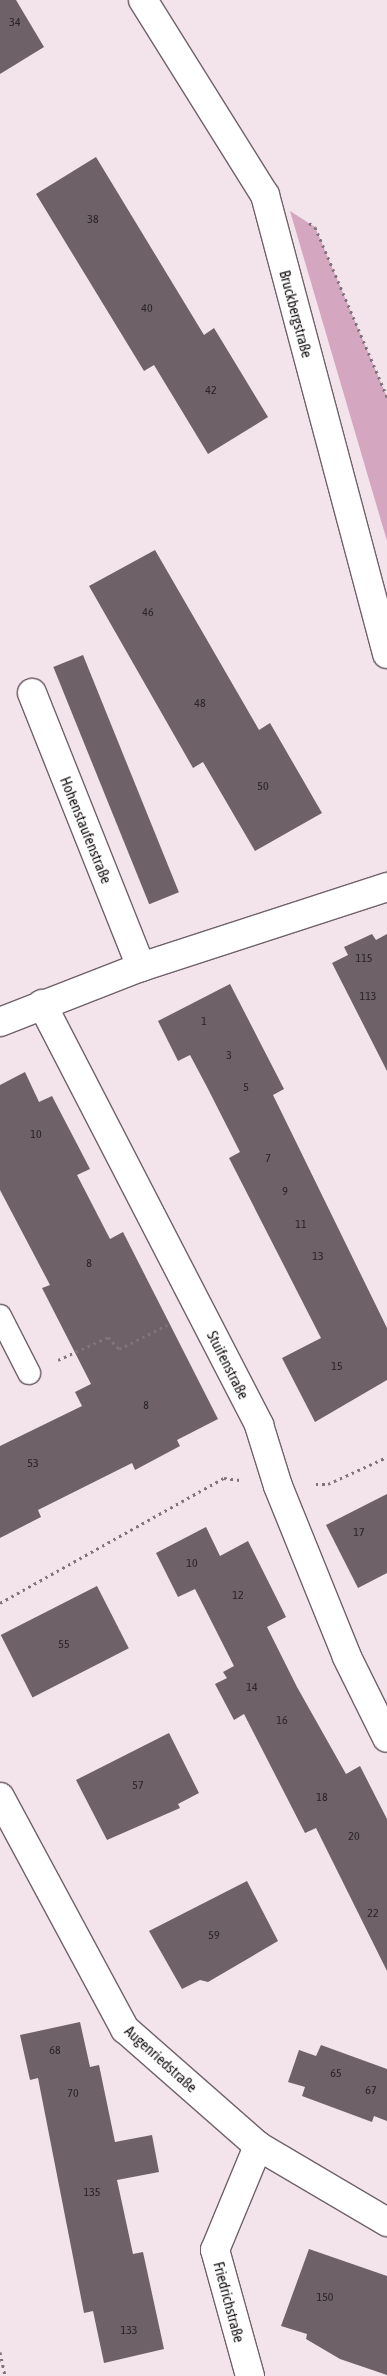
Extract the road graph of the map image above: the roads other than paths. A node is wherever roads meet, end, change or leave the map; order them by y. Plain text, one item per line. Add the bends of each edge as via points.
1 (144, 0) edge
2 (387, 654) edge
3 (32, 692) dead end
4 (387, 887) edge
5 (141, 967) junction
6 (42, 1004) junction
7 (0, 1022) edge
8 (0, 1316) edge
9 (29, 1373) dead end
10 (387, 1738) edge
11 (0, 1797) edge
12 (258, 2146) junction
13 (387, 2222) edge
14 (250, 2376) edge

1 - 2 street, Bruckbergstraße via 265,195
3 - 5 street, Hohenstaufenstraße
4 - 5 street
5 - 6 street
6 - 7 street
6 - 10 street, Stuifenstraße via 260,1425 278,1486 346,1657
8 - 9 lane
11 - 12 street, Augenriedstraße via 125,2029
12 - 13 street, Augenriedstraße
12 - 14 street, Friedrichstraße via 215,2250

